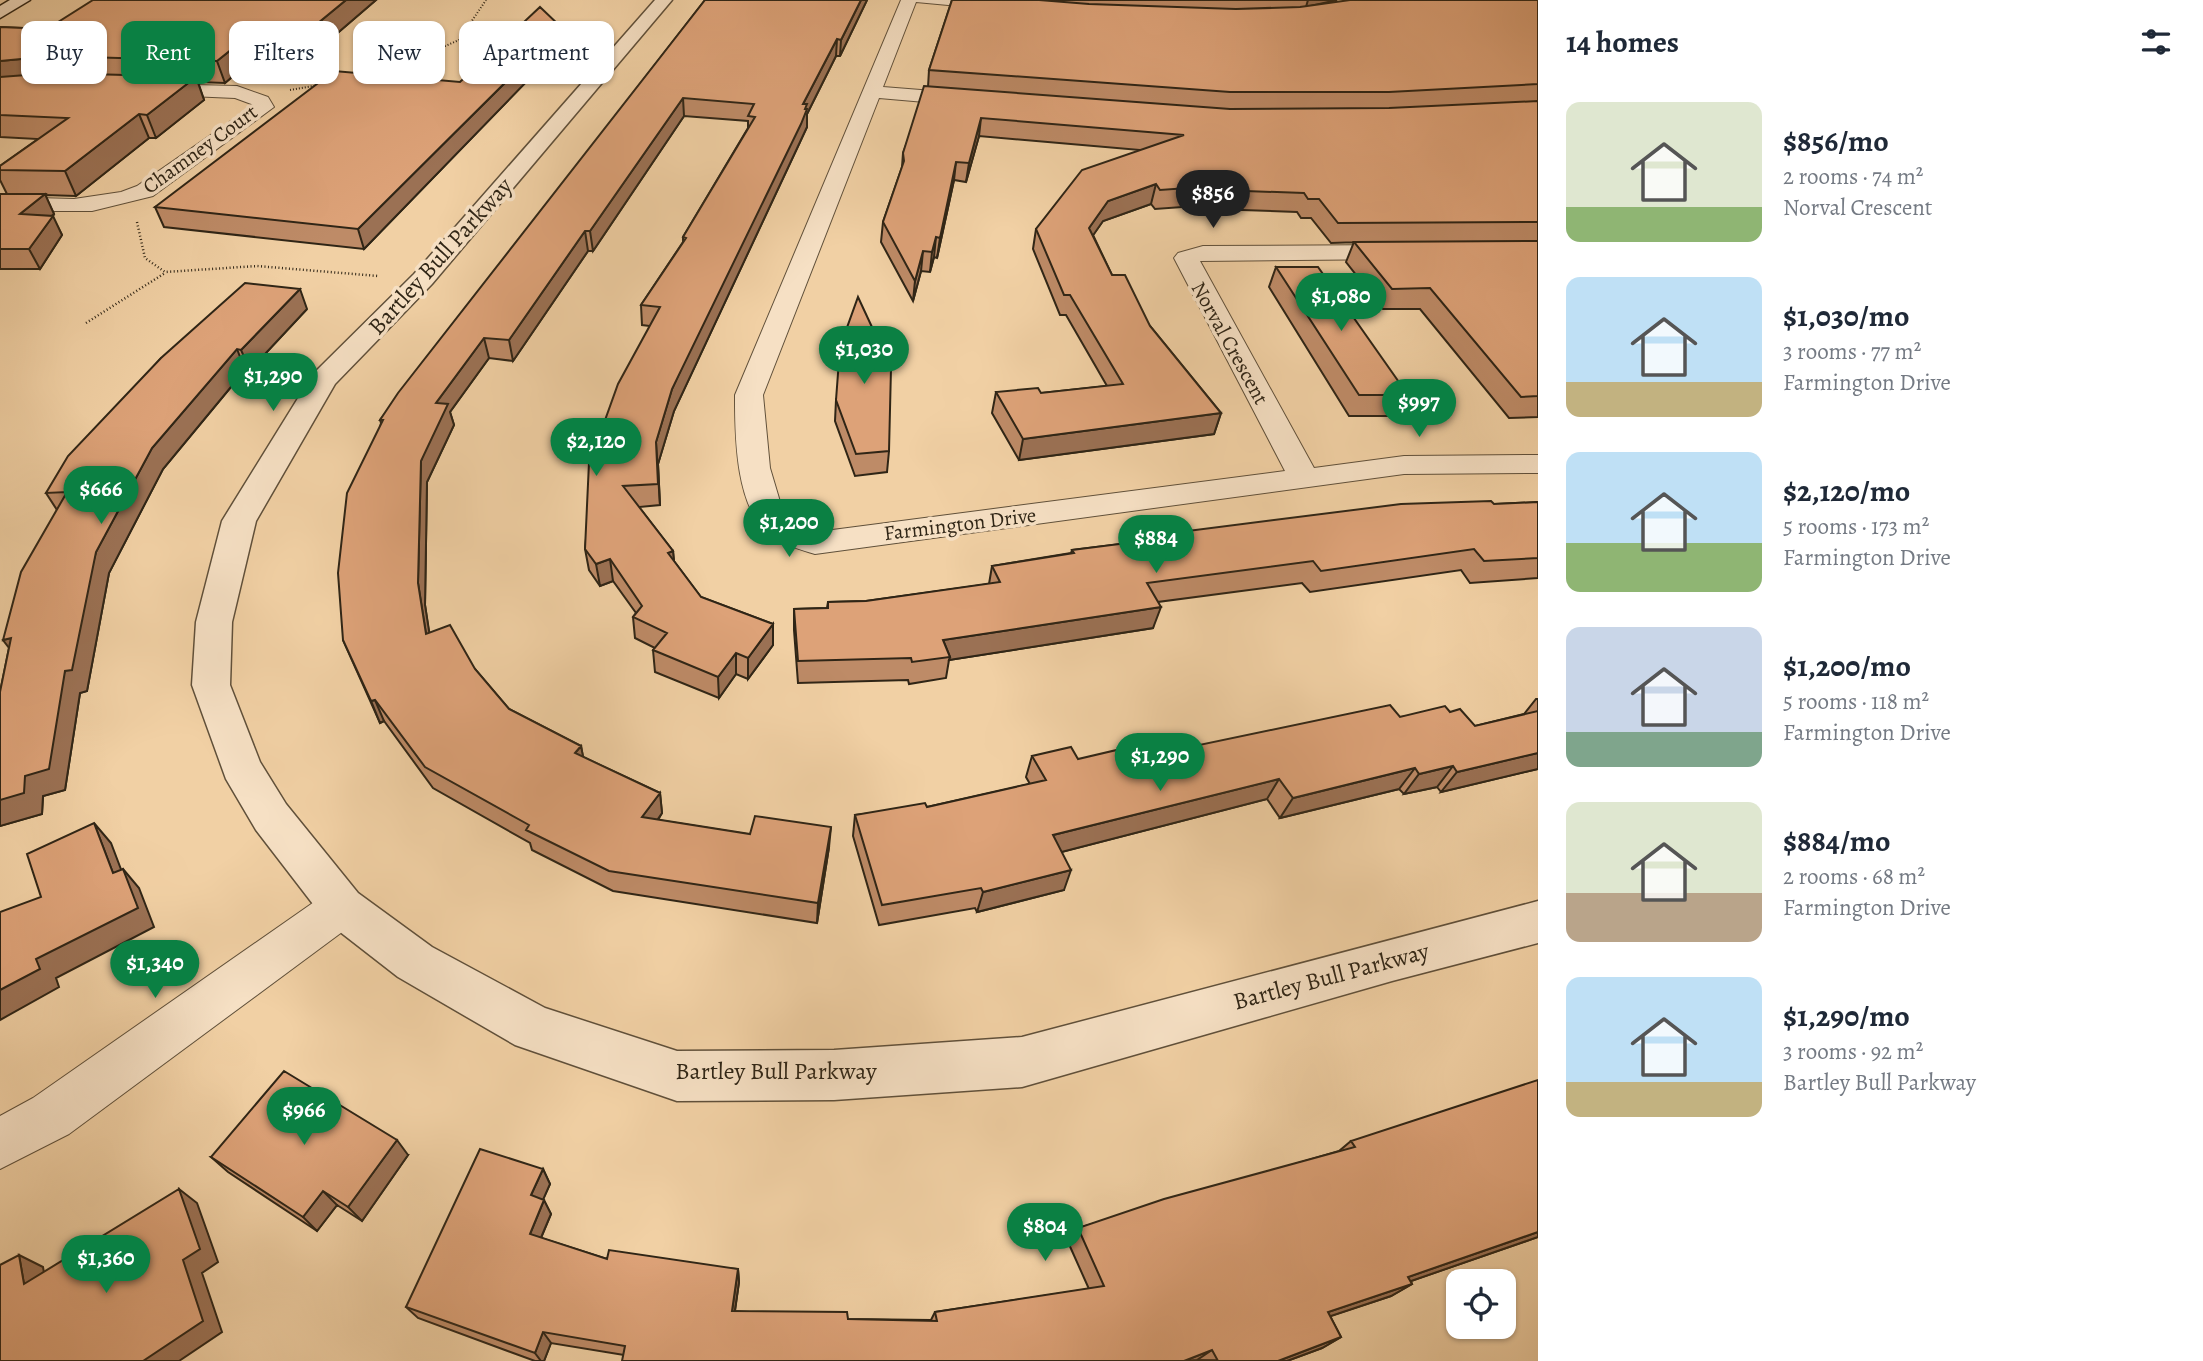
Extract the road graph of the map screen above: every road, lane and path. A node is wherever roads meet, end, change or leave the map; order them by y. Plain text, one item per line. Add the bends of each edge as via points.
1 (22, 0) edge
2 (486, 0) edge
3 (664, 0) edge
4 (909, 0) edge
5 (923, 0) edge
6 (1018, 6) edge
7 (0, 13) edge
8 (445, 47) edge
9 (324, 84) edge
10 (130, 89) edge
11 (871, 92) junction
12 (251, 97) junction
13 (992, 102) edge
14 (132, 197) junction
15 (0, 204) edge
16 (1429, 252) edge
17 (165, 272) junction
18 (423, 279) junction
19 (86, 323) dead end
20 (1538, 464) edge
21 (1304, 478) junction
22 (342, 907) junction
23 (1538, 922) edge
24 (0, 1144) edge

1 - 7 street
2 - 8 path via 459,40
3 - 18 street, Bartley Bull Parkway
4 - 11 street, Farmington Drive
5 - 6 street
9 - 12 path
10 - 12 street, Chamney Court via 237,92
11 - 13 street
11 - 21 street, Farmington Drive via 749,395 749,425 763,507 783,529 815,542
12 - 14 street, Chamney Court via 264,107
14 - 15 street, Chamney Court via 80,205
14 - 17 path via 145,258
16 - 21 street, Norval Crescent via 1203,253 1186,258
17 - 18 path via 257,267
17 - 19 path
18 - 22 street, Bartley Bull Parkway via 323,380 239,521 214,622 211,685 241,767 271,817
20 - 21 street, Farmington Drive via 1404,464
22 - 23 street, Bartley Bull Parkway via 415,962 533,1028 677,1076 834,1075 1023,1062 1392,958
22 - 24 street via 51,1116

